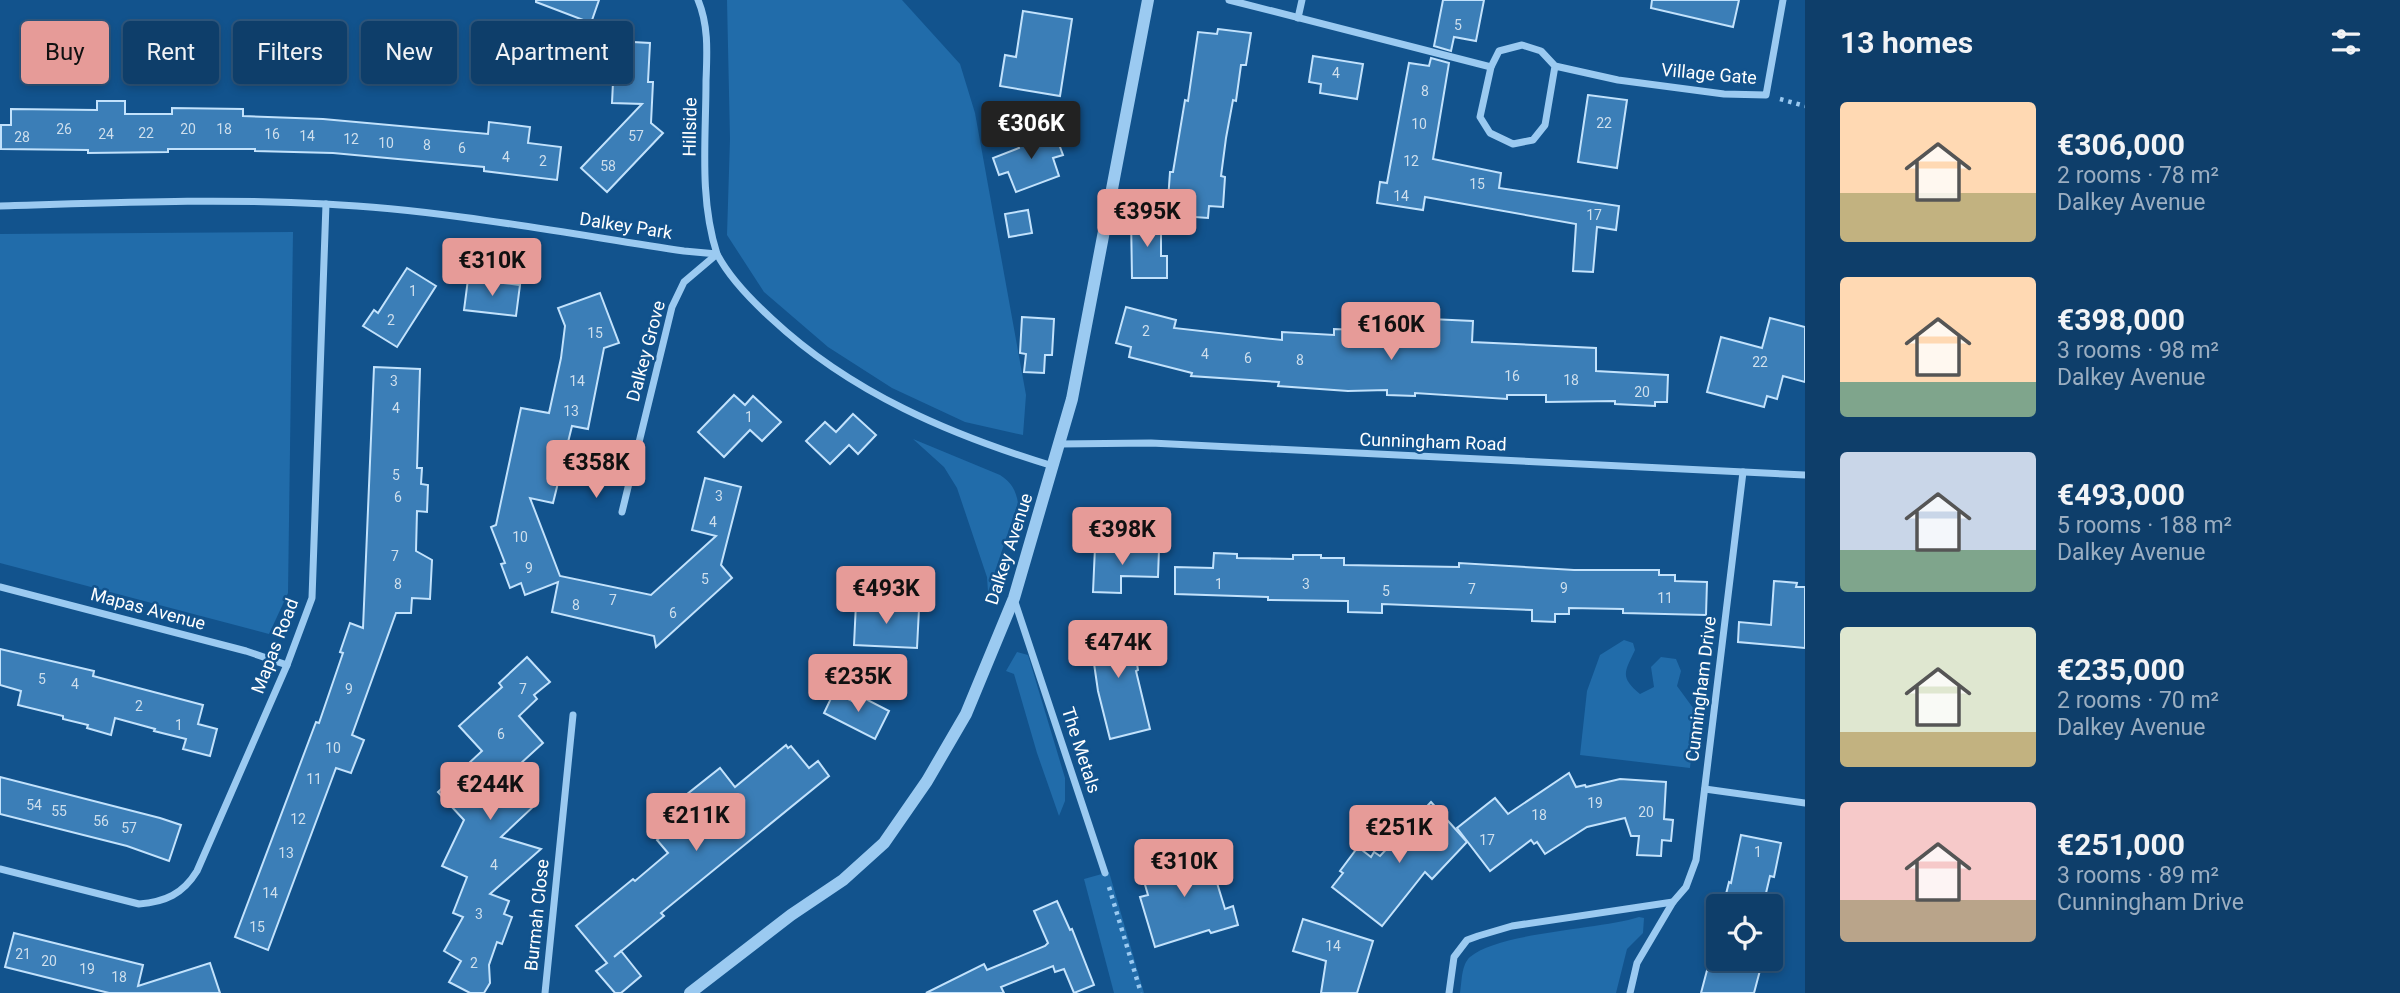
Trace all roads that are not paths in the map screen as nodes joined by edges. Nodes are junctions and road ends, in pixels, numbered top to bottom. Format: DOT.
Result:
graph roads {
  1 [pos="698,0"];
  2 [pos="1148,0"];
  3 [pos="1229,0"];
  4 [pos="1302,0"];
  5 [pos="1783,0"];
  6 [pos="1298,18"];
  7 [pos="1555,66"];
  8 [pos="1491,67"];
  9 [pos="326,204"];
  10 [pos="0,206"];
  11 [pos="717,254"];
  12 [pos="1059,444"];
  13 [pos="1053,466"];
  14 [pos="1743,472"];
  15 [pos="1805,475"];
  16 [pos="622,512"];
  17 [pos="0,587"];
  18 [pos="1014,598"];
  19 [pos="286,665"];
  20 [pos="573,715"];
  21 [pos="1705,789"];
  22 [pos="1805,803"];
  23 [pos="0,869"];
  24 [pos="1105,873"];
  25 [pos="1673,902"];
  26 [pos="545,993"];
  27 [pos="690,993"];
  28 [pos="1449,993"];
  29 [pos="1630,993"];
  1 -- 11 [label="street, Hillside"];
  2 -- 12 [label="street, Dalkey Avenue"];
  3 -- 6 [label="street"];
  4 -- 6 [label="street"];
  5 -- 7 [label="street, Village Gate"];
  6 -- 8 [label="street"];
  7 -- 8 [label="street, Village Gate"];
  7 -- 8 [label="street"];
  9 -- 10 [label="street, Dalkey Park"];
  9 -- 11 [label="street, Dalkey Park"];
  9 -- 19 [label="street, Mapas Road"];
  11 -- 13 [label="street"];
  11 -- 16 [label="street, Dalkey Grove"];
  12 -- 13 [label="street, Dalkey Avenue"];
  12 -- 14 [label="street, Cunningham Road"];
  13 -- 18 [label="street, Dalkey Avenue"];
  14 -- 15 [label="street, Cunningham Road"];
  14 -- 21 [label="street, Cunningham Drive"];
  17 -- 19 [label="street, Mapas Avenue"];
  18 -- 24 [label="street, The Metals"];
  18 -- 27 [label="street, Dalkey Avenue"];
  19 -- 23 [label="street, Mapas Road"];
  20 -- 26 [label="street, Burmah Close"];
  21 -- 22 [label="street"];
  21 -- 25 [label="street, Cunningham Drive"];
  25 -- 28 [label="street"];
  25 -- 29 [label="street, Cunningham Drive"];
}
